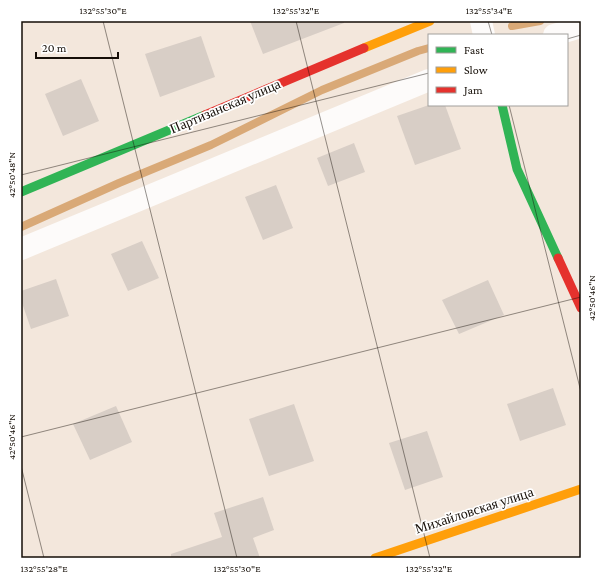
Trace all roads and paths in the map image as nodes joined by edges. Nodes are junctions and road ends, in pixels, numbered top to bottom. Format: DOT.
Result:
graph roads {
  1 [pos="430,21"];
  2 [pos="480,21"];
  3 [pos="581,27"];
  4 [pos="484,34"];
  5 [pos="557,34"];
  6 [pos="428,80"];
  7 [pos="502,106"];
  8 [pos="21,192"];
  9 [pos="21,248"];
  10 [pos="581,308"];
  11 [pos="581,489"];
  12 [pos="375,558"];
  1 -- 8 [label="street, Партизанская улица"];
  2 -- 4 [label="street"];
  3 -- 5 [label="street"];
  6 -- 9 [label="street"];
  7 -- 10 [label="street"];
  11 -- 12 [label="street, Михайловская улица"];
}
